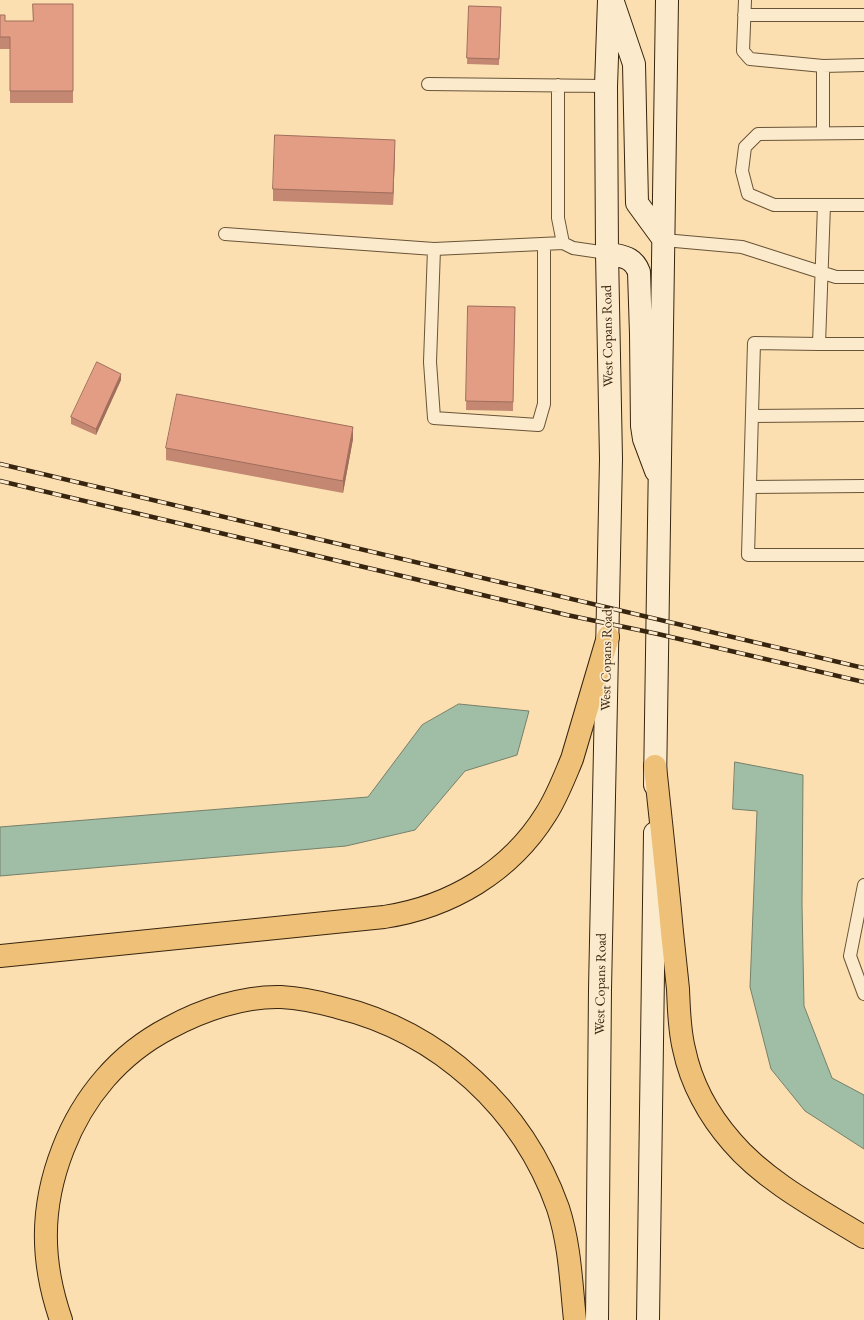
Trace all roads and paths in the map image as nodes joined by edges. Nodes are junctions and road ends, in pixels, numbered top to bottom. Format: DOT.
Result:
graph roads {
  1 [pos="609,0"];
  2 [pos="612,0"];
  3 [pos="667,0"];
  4 [pos="745,0"];
  5 [pos="744,15"];
  6 [pos="864,15"];
  7 [pos="864,65"];
  8 [pos="824,66"];
  9 [pos="428,84"];
  10 [pos="558,85"];
  11 [pos="606,86"];
  12 [pos="822,132"];
  13 [pos="864,133"];
  14 [pos="864,204"];
  15 [pos="824,205"];
  16 [pos="225,234"];
  17 [pos="664,240"];
  18 [pos="563,243"];
  19 [pos="544,244"];
  20 [pos="434,249"];
  21 [pos="607,253"];
  22 [pos="822,272"];
  23 [pos="864,277"];
  24 [pos="819,344"];
  25 [pos="864,344"];
  26 [pos="864,415"];
  27 [pos="752,416"];
  28 [pos="661,483"];
  29 [pos="864,486"];
  30 [pos="750,487"];
  31 [pos="864,555"];
  32 [pos="608,637"];
  33 [pos="656,766"];
  34 [pos="864,885"];
  35 [pos="0,956"];
  36 [pos="864,994"];
  37 [pos="864,1237"];
  38 [pos="61,1320"];
  39 [pos="575,1320"];
  40 [pos="597,1320"];
  41 [pos="648,1320"];
  1 -- 11 [label="main road, West Copans Road"];
  2 -- 17 [label="main road"];
  3 -- 17 [label="main road"];
  4 -- 5 [label="lane"];
  5 -- 6 [label="lane"];
  5 -- 8 [label="lane"];
  7 -- 8 [label="lane"];
  8 -- 12 [label="lane"];
  9 -- 10 [label="lane"];
  10 -- 11 [label="lane"];
  10 -- 18 [label="lane"];
  11 -- 21 [label="main road, West Copans Road"];
  12 -- 13 [label="lane"];
  12 -- 15 [label="lane"];
  14 -- 15 [label="lane"];
  15 -- 22 [label="lane"];
  16 -- 20 [label="lane"];
  17 -- 22 [label="lane"];
  17 -- 28 [label="main road"];
  18 -- 19 [label="lane"];
  18 -- 21 [label="lane"];
  19 -- 20 [label="lane"];
  19 -- 20 [label="lane"];
  21 -- 28 [label="main road"];
  21 -- 32 [label="main road, West Copans Road"];
  22 -- 23 [label="lane"];
  22 -- 24 [label="lane"];
  24 -- 25 [label="lane"];
  24 -- 27 [label="lane"];
  26 -- 27 [label="lane"];
  27 -- 30 [label="lane"];
  28 -- 33 [label="main road"];
  29 -- 30 [label="lane"];
  30 -- 31 [label="lane"];
  32 -- 35 [label="highway"];
  32 -- 40 [label="main road, West Copans Road"];
  33 -- 37 [label="highway"];
  33 -- 41 [label="main road"];
  34 -- 36 [label="lane"];
  38 -- 39 [label="highway"];
}
